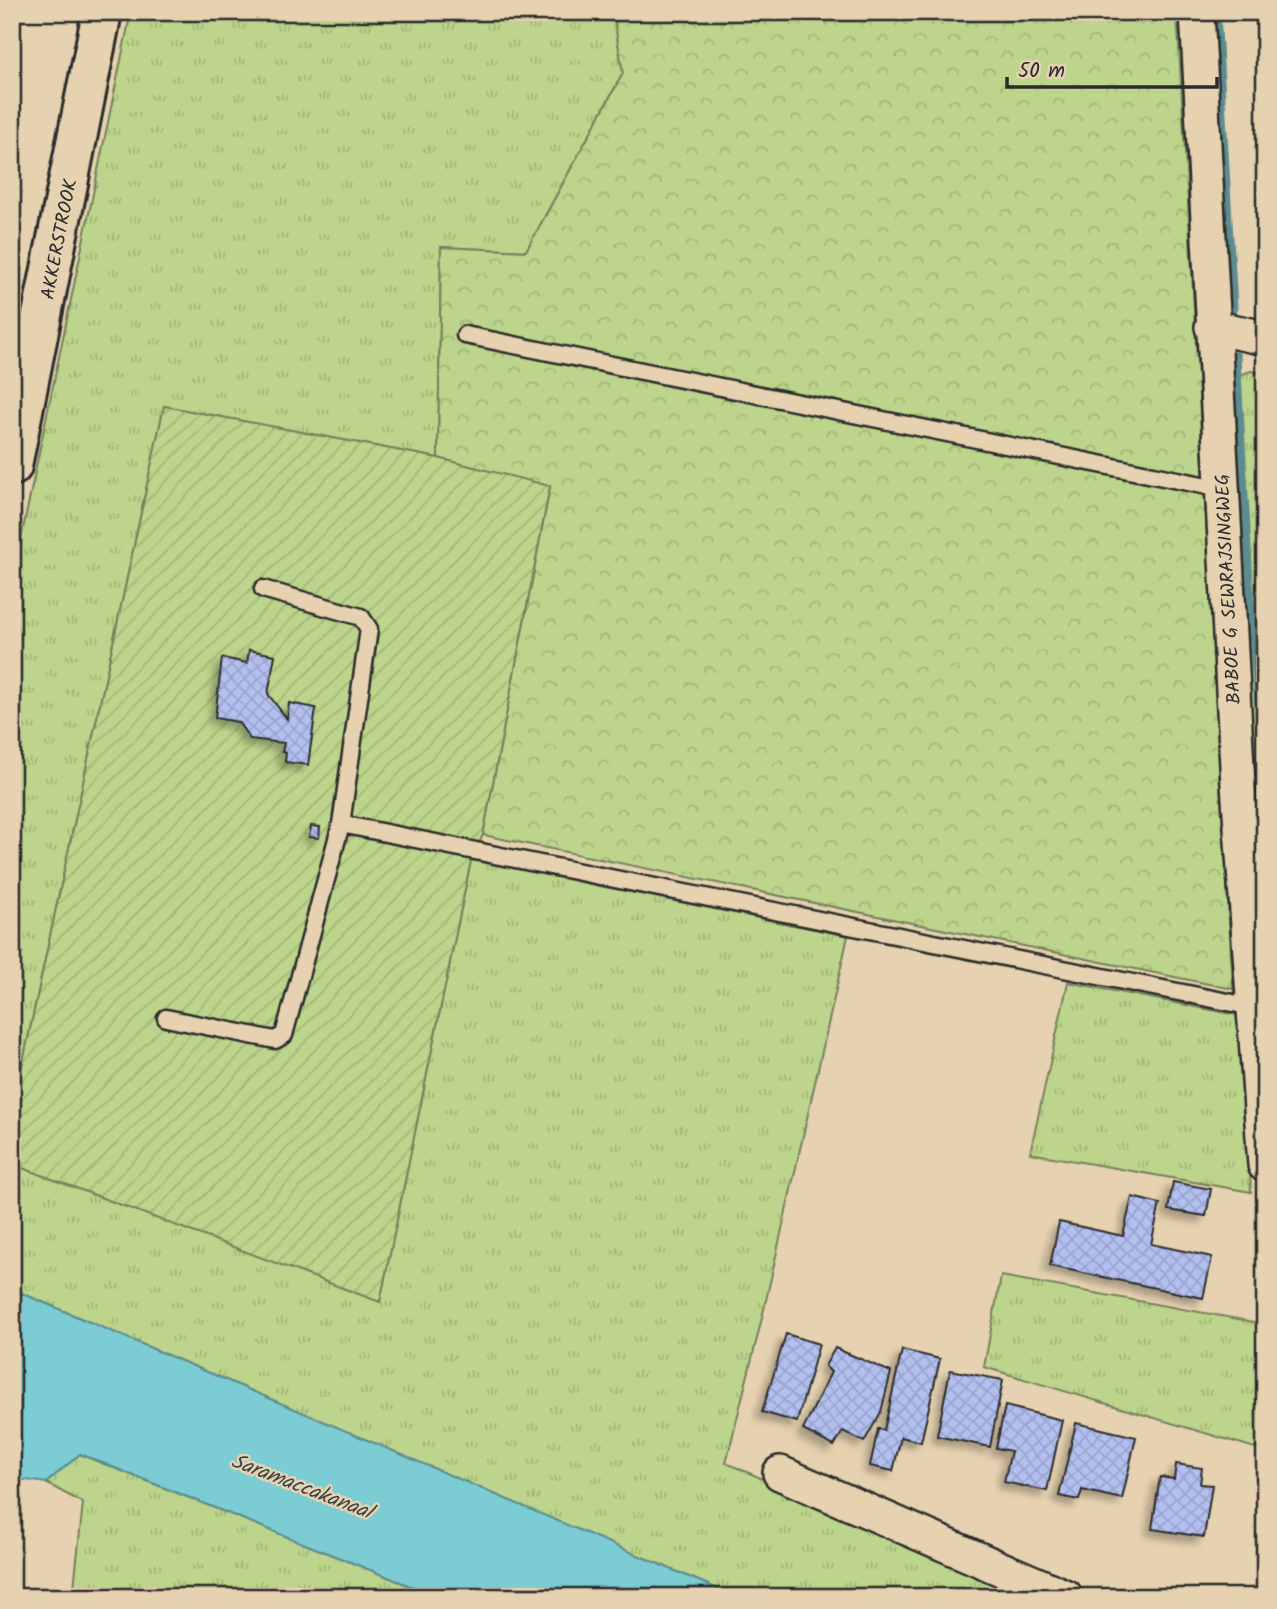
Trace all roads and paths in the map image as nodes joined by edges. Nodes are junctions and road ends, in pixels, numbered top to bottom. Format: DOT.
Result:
graph roads {
  1 [pos="102,12"];
  2 [pos="1197,12"];
  3 [pos="1212,327"];
  4 [pos="465,335"];
  5 [pos="1265,338"];
  6 [pos="12,466"];
  7 [pos="1222,489"];
  8 [pos="263,589"];
  9 [pos="1251,788"];
  10 [pos="341,824"];
  11 [pos="1257,1014"];
  12 [pos="166,1018"];
  13 [pos="1265,1165"];
  14 [pos="780,1473"];
  15 [pos="1066,1597"];
  1 -- 6 [label="street, AKKERSTROOK"];
  2 -- 3 [label="street, BABOE G SEWRAJSINGWEG"];
  3 -- 5 [label="street"];
  3 -- 7 [label="street, BABOE G SEWRAJSINGWEG"];
  4 -- 7 [label="lane"];
  7 -- 9 [label="street, BABOE G SEWRAJSINGWEG"];
  8 -- 10 [label="lane"];
  9 -- 11 [label="street, BABOE G SEWRAJSINGWEG"];
  10 -- 11 [label="lane"];
  10 -- 12 [label="lane"];
  11 -- 13 [label="street, BABOE G SEWRAJSINGWEG"];
  14 -- 15 [label="street"];
}
